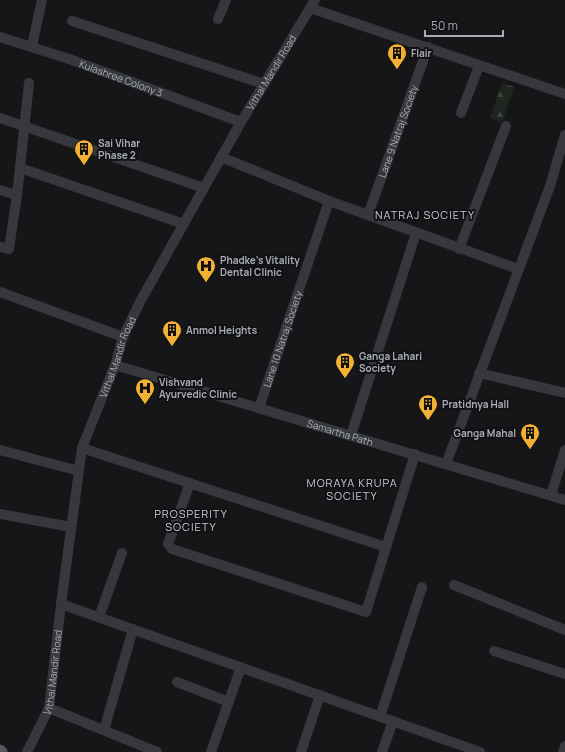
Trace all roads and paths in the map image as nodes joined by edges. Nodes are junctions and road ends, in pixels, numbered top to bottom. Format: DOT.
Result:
graph roads {
  1 [pos="42,0"];
  2 [pos="226,0"];
  3 [pos="313,4"];
  4 [pos="218,19"];
  5 [pos="72,21"];
  6 [pos="0,37"];
  7 [pos="32,46"];
  8 [pos="428,47"];
  9 [pos="479,66"];
  10 [pos="29,83"];
  11 [pos="264,84"];
  12 [pos="565,94"];
  13 [pos="461,113"];
  14 [pos="0,118"];
  15 [pos="241,122"];
  16 [pos="25,125"];
  17 [pos="506,126"];
  18 [pos="565,135"];
  19 [pos="221,157"];
  20 [pos="20,168"];
  21 [pos="204,188"];
  22 [pos="0,190"];
  23 [pos="17,195"];
  24 [pos="329,201"];
  25 [pos="368,215"];
  26 [pos="184,224"];
  27 [pos="416,233"];
  28 [pos="0,247"];
  29 [pos="459,248"];
  30 [pos="518,269"];
  31 [pos="0,292"];
  32 [pos="123,337"];
  33 [pos="116,365"];
  34 [pos="479,374"];
  35 [pos="565,393"];
  36 [pos="259,408"];
  37 [pos="351,435"];
  38 [pos="82,448"];
  39 [pos="0,450"];
  40 [pos="565,450"];
  41 [pos="415,454"];
  42 [pos="446,464"];
  43 [pos="79,471"];
  44 [pos="190,483"];
  45 [pos="551,495"];
  46 [pos="565,500"];
  47 [pos="0,514"];
  48 [pos="71,527"];
  49 [pos="386,547"];
  50 [pos="122,553"];
  51 [pos="454,585"];
  52 [pos="422,587"];
  53 [pos="61,604"];
  54 [pos="99,617"];
  55 [pos="133,629"];
  56 [pos="565,630"];
  57 [pos="494,651"];
  58 [pos="241,667"];
  59 [pos="565,674"];
  60 [pos="177,682"];
  61 [pos="320,696"];
  62 [pos="229,702"];
  63 [pos="49,708"];
  64 [pos="380,717"];
  65 [pos="392,721"];
  66 [pos="104,730"];
  67 [pos="565,746"];
  68 [pos="461,749"];
  69 [pos="28,752"];
  70 [pos="156,752"];
  71 [pos="211,752"];
  72 [pos="301,752"];
  73 [pos="382,752"];
  74 [pos="480,752"];
  75 [pos="563,752"];
  1 -- 7 [label="street"];
  2 -- 4 [label="street"];
  3 -- 8 [label="street"];
  3 -- 11 [label="street, Vithal Mandir Road"];
  5 -- 11 [label="street"];
  6 -- 7 [label="street, Kulashree Colony 3"];
  7 -- 15 [label="street, Kulashree Colony 3"];
  8 -- 9 [label="street"];
  8 -- 25 [label="street, Lane 9 Natraj Society"];
  9 -- 12 [label="street"];
  9 -- 13 [label="street"];
  10 -- 16 [label="street"];
  11 -- 15 [label="street, Vithal Mandir Road"];
  14 -- 16 [label="street"];
  15 -- 19 [label="street, Vithal Mandir Road"];
  16 -- 20 [label="street"];
  16 -- 21 [label="street"];
  17 -- 29 [label="street"];
  18 -- 30 [label="street"];
  19 -- 21 [label="street, Vithal Mandir Road"];
  19 -- 24 [label="street"];
  20 -- 23 [label="street"];
  20 -- 26 [label="street"];
  21 -- 26 [label="street, Vithal Mandir Road"];
  22 -- 23 [label="street"];
  23 -- 28 [label="street"];
  24 -- 25 [label="street"];
  24 -- 36 [label="street, Lane 10 Natraj Society"];
  25 -- 27 [label="street"];
  26 -- 32 [label="street, Vithal Mandir Road"];
  27 -- 29 [label="street"];
  27 -- 37 [label="street"];
  29 -- 30 [label="street"];
  30 -- 34 [label="street"];
  31 -- 32 [label="street"];
  32 -- 33 [label="street, Vithal Mandir Road"];
  33 -- 36 [label="street, Samartha Path"];
  33 -- 38 [label="street, Vithal Mandir Road"];
  34 -- 35 [label="street"];
  34 -- 42 [label="street"];
  36 -- 37 [label="street, Samartha Path"];
  37 -- 41 [label="street, Samartha Path"];
  38 -- 43 [label="street, Vithal Mandir Road"];
  38 -- 44 [label="street"];
  39 -- 43 [label="street"];
  40 -- 45 [label="street"];
  41 -- 42 [label="street, Samartha Path"];
  41 -- 49 [label="street"];
  42 -- 45 [label="street, Samartha Path"];
  43 -- 48 [label="street, Vithal Mandir Road"];
  44 -- 49 [label="street"];
  44 -- 49 [label="street"];
  45 -- 46 [label="street, Samartha Path"];
  47 -- 48 [label="street"];
  48 -- 53 [label="street, Vithal Mandir Road"];
  50 -- 54 [label="street"];
  51 -- 56 [label="street"];
  52 -- 64 [label="street"];
  53 -- 54 [label="street"];
  53 -- 63 [label="street, Vithal Mandir Road"];
  54 -- 55 [label="street"];
  55 -- 58 [label="street"];
  55 -- 66 [label="street"];
  57 -- 59 [label="street"];
  58 -- 61 [label="street"];
  58 -- 62 [label="street"];
  60 -- 62 [label="street"];
  61 -- 64 [label="street"];
  61 -- 72 [label="street"];
  62 -- 71 [label="street"];
  63 -- 66 [label="street"];
  63 -- 69 [label="street, Vithal Mandir Road"];
  64 -- 65 [label="street"];
  65 -- 68 [label="street"];
  65 -- 73 [label="street"];
  66 -- 70 [label="street"];
  67 -- 75 [label="street"];
  68 -- 74 [label="street"];
}
